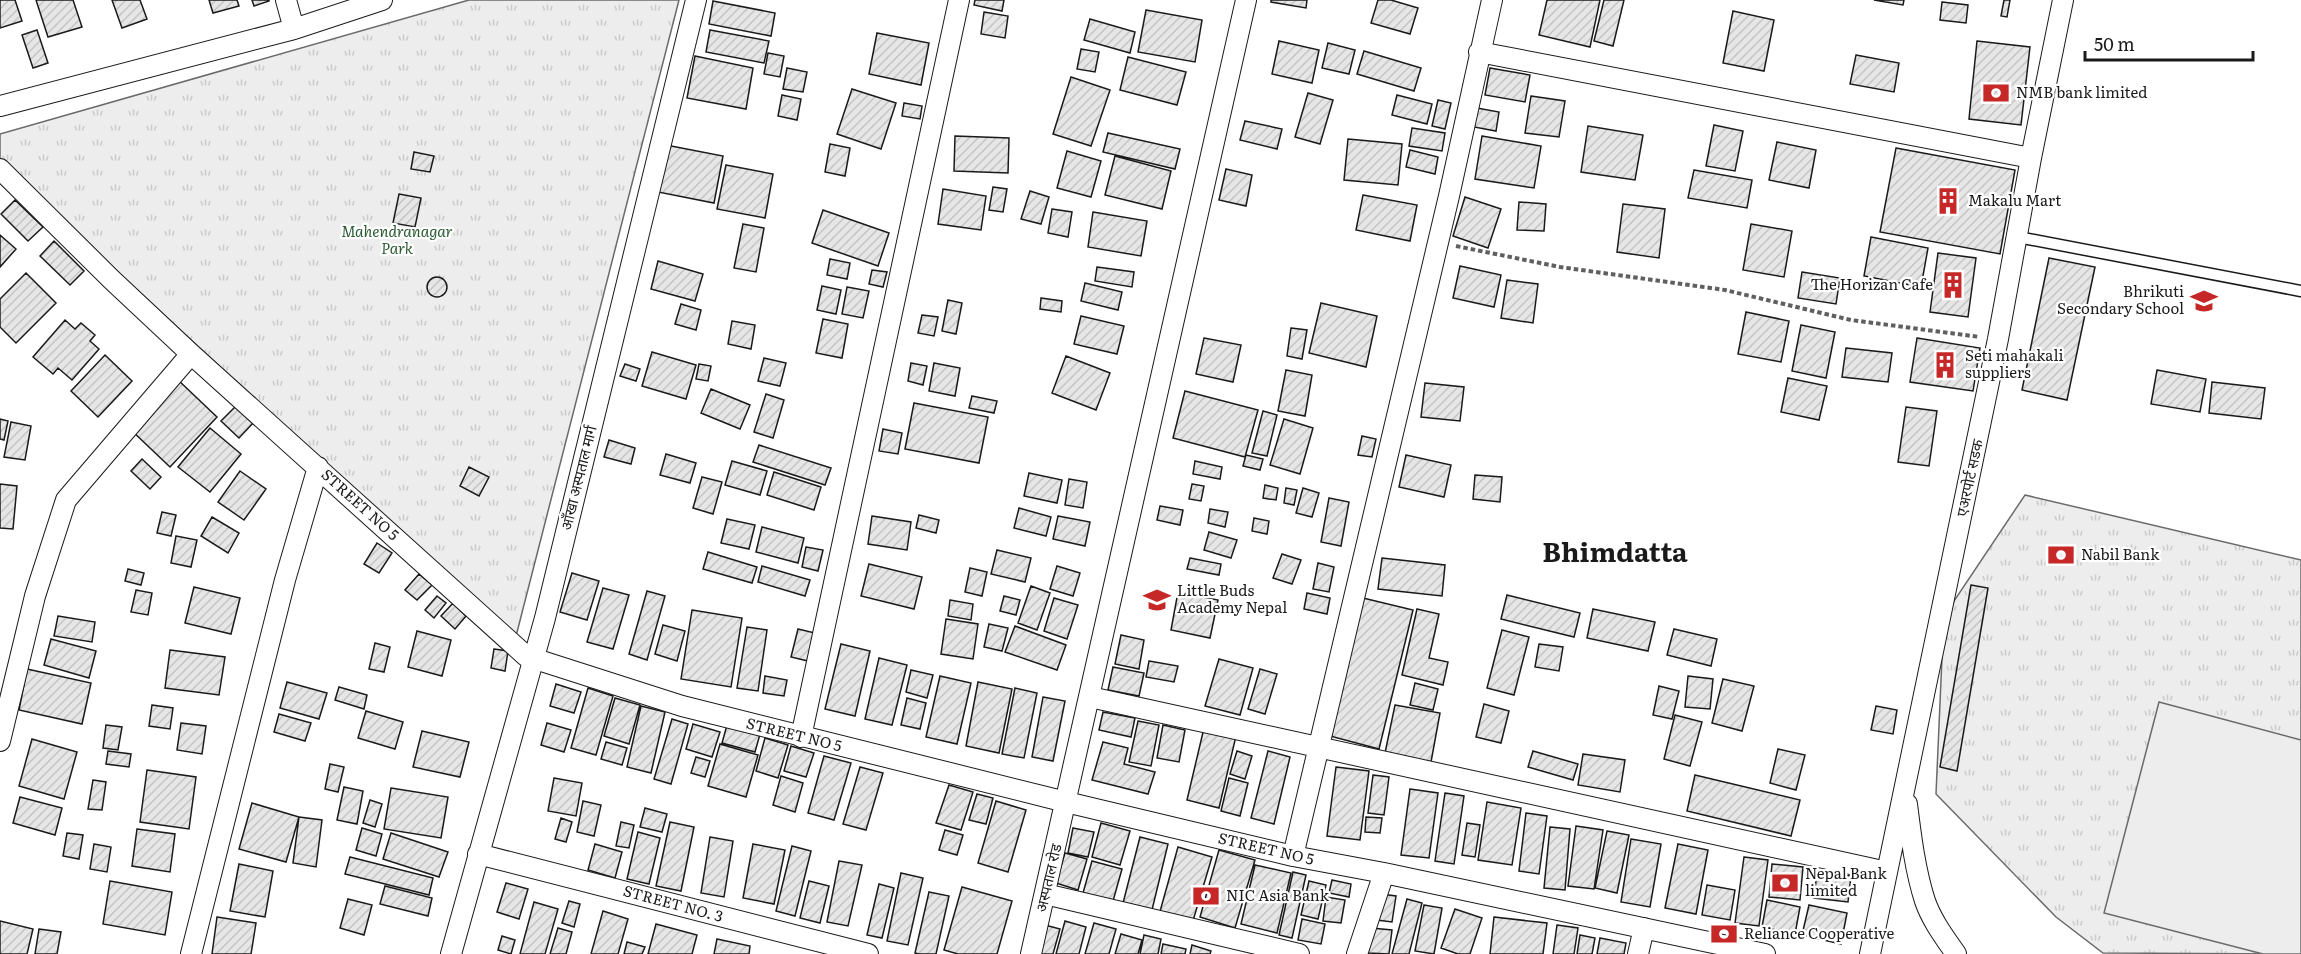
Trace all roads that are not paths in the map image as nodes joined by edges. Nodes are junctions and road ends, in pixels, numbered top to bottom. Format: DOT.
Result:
graph roads {
  1 [pos="286,0"];
  2 [pos="382,0"];
  3 [pos="696,0"];
  4 [pos="959,0"];
  5 [pos="1246,0"];
  6 [pos="1492,0"];
  7 [pos="2063,0"];
  8 [pos="294,29"];
  9 [pos="1479,52"];
  10 [pos="0,106"];
  11 [pos="2031,158"];
  12 [pos="0,169"];
  13 [pos="2018,237"];
  14 [pos="2301,291"];
  15 [pos="191,354"];
  16 [pos="318,467"];
  17 [pos="534,659"];
  18 [pos="1090,697"];
  19 [pos="801,737"];
  20 [pos="0,741"];
  21 [pos="1319,747"];
  22 [pos="1905,789"];
  23 [pos="1066,802"];
  24 [pos="478,854"];
  25 [pos="1293,856"];
  26 [pos="1887,872"];
  27 [pos="1384,873"];
  28 [pos="1045,894"];
  29 [pos="1644,928"];
  30 [pos="191,954"];
  31 [pos="452,954"];
  32 [pos="868,954"];
  33 [pos="1031,954"];
  34 [pos="1299,954"];
  35 [pos="1357,954"];
  36 [pos="1638,954"];
  37 [pos="1765,954"];
  38 [pos="1870,954"];
  39 [pos="1956,954"];
  1 -- 8 [label="street"];
  2 -- 8 [label="street"];
  3 -- 17 [label="street, आँखा अस्पताल मार्ग"];
  4 -- 19 [label="street"];
  5 -- 18 [label="street, अस्पताल रोड"];
  6 -- 9 [label="street"];
  7 -- 11 [label="street, एअरपोर्ट सडक"];
  8 -- 10 [label="street"];
  9 -- 11 [label="street"];
  9 -- 21 [label="street"];
  11 -- 13 [label="street, एअरपोर्ट सडक"];
  12 -- 15 [label="street, STREET NO 5"];
  13 -- 14 [label="lane"];
  13 -- 22 [label="street, एअरपोर्ट सडक"];
  15 -- 16 [label="street, STREET NO 5"];
  15 -- 20 [label="street"];
  16 -- 17 [label="street, STREET NO 5"];
  16 -- 30 [label="street"];
  17 -- 19 [label="street, STREET NO 5"];
  17 -- 24 [label="street, आँखा अस्पताल मार्ग"];
  18 -- 21 [label="street"];
  18 -- 23 [label="street, अस्पताल रोड"];
  19 -- 23 [label="street, STREET NO 5"];
  21 -- 25 [label="street"];
  21 -- 26 [label="street"];
  22 -- 26 [label="street, एअरपोर्ट सडक"];
  22 -- 39 [label="street"];
  23 -- 25 [label="street, STREET NO 5"];
  23 -- 28 [label="street, अस्पताल रोड"];
  24 -- 31 [label="street, आँखा अस्पताल मार्ग"];
  24 -- 32 [label="street, STREET NO. 3"];
  25 -- 27 [label="street, STREET NO 5"];
  26 -- 38 [label="street, एअरपोर्ट सडक"];
  27 -- 29 [label="street, STREET NO 5"];
  27 -- 35 [label="street"];
  28 -- 33 [label="street, अस्पताल रोड"];
  28 -- 34 [label="street"];
  29 -- 36 [label="street"];
  29 -- 37 [label="street, STREET NO 5"];
}
